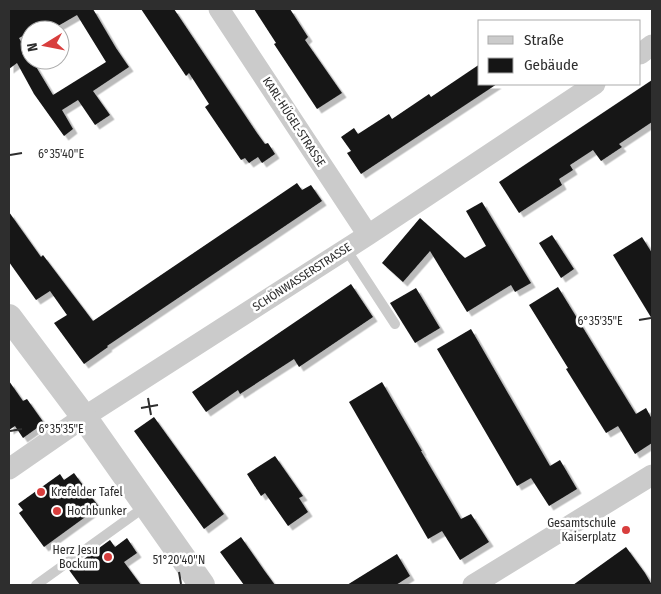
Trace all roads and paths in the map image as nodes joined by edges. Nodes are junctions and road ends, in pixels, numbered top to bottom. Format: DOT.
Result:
graph roads {
  1 [pos="219,9"];
  2 [pos="652,45"];
  3 [pos="641,53"];
  4 [pos="593,85"];
  5 [pos="368,235"];
  6 [pos="346,249"];
  7 [pos="9,317"];
  8 [pos="395,324"];
  9 [pos="84,417"];
  10 [pos="9,469"];
  11 [pos="652,476"];
  12 [pos="146,506"];
  13 [pos="36,585"];
  14 [pos="202,585"];
  15 [pos="473,585"];
  1 -- 5 [label="street, KARL-HÜGEL-STRASSE"];
  2 -- 3 [label="street"];
  4 -- 5 [label="street, SCHÖNWASSERSTRASSE"];
  5 -- 6 [label="street, SCHÖNWASSERSTRASSE"];
  6 -- 8 [label="lane"];
  6 -- 9 [label="street, SCHÖNWASSERSTRASSE"];
  7 -- 9 [label="street"];
  9 -- 10 [label="street, SCHÖNWASSERSTRASSE"];
  9 -- 12 [label="street"];
  11 -- 15 [label="street"];
  12 -- 13 [label="lane"];
  12 -- 14 [label="street"];
}
